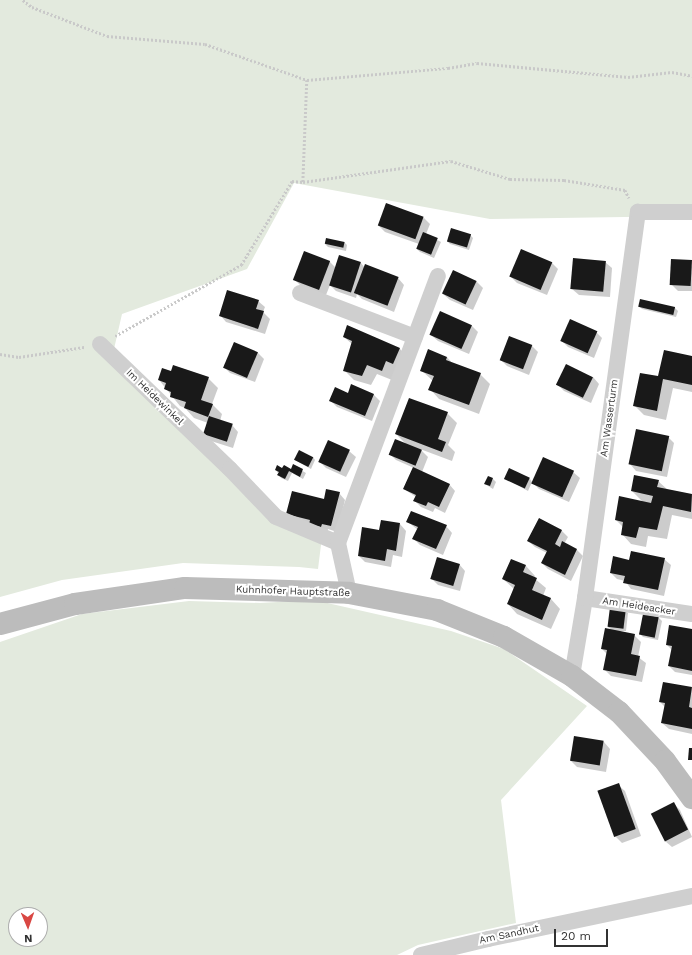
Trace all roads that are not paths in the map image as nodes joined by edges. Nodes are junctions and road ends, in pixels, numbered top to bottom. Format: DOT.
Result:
graph roads {
  1 [pos="692,212"];
  2 [pos="438,276"];
  3 [pos="300,293"];
  4 [pos="415,337"];
  5 [pos="100,344"];
  6 [pos="338,543"];
  7 [pos="349,593"];
  8 [pos="585,598"];
  9 [pos="692,614"];
  10 [pos="0,624"];
  11 [pos="572,676"];
  12 [pos="692,798"];
  13 [pos="692,896"];
  14 [pos="421,955"];
  1 -- 8 [label="street, Am Wasserturm"];
  2 -- 4 [label="street"];
  3 -- 4 [label="street"];
  4 -- 6 [label="street"];
  5 -- 6 [label="street, Im Heidewinkel"];
  6 -- 7 [label="street"];
  7 -- 10 [label="street, Kuhnhofer Hauptstraße"];
  7 -- 11 [label="street, Kuhnhofer Hauptstraße"];
  8 -- 9 [label="street, Am Heideacker"];
  8 -- 11 [label="street, Am Wasserturm"];
  11 -- 12 [label="street, Kuhnhofer Hauptstraße"];
  13 -- 14 [label="street, Am Sandhut"];
}
